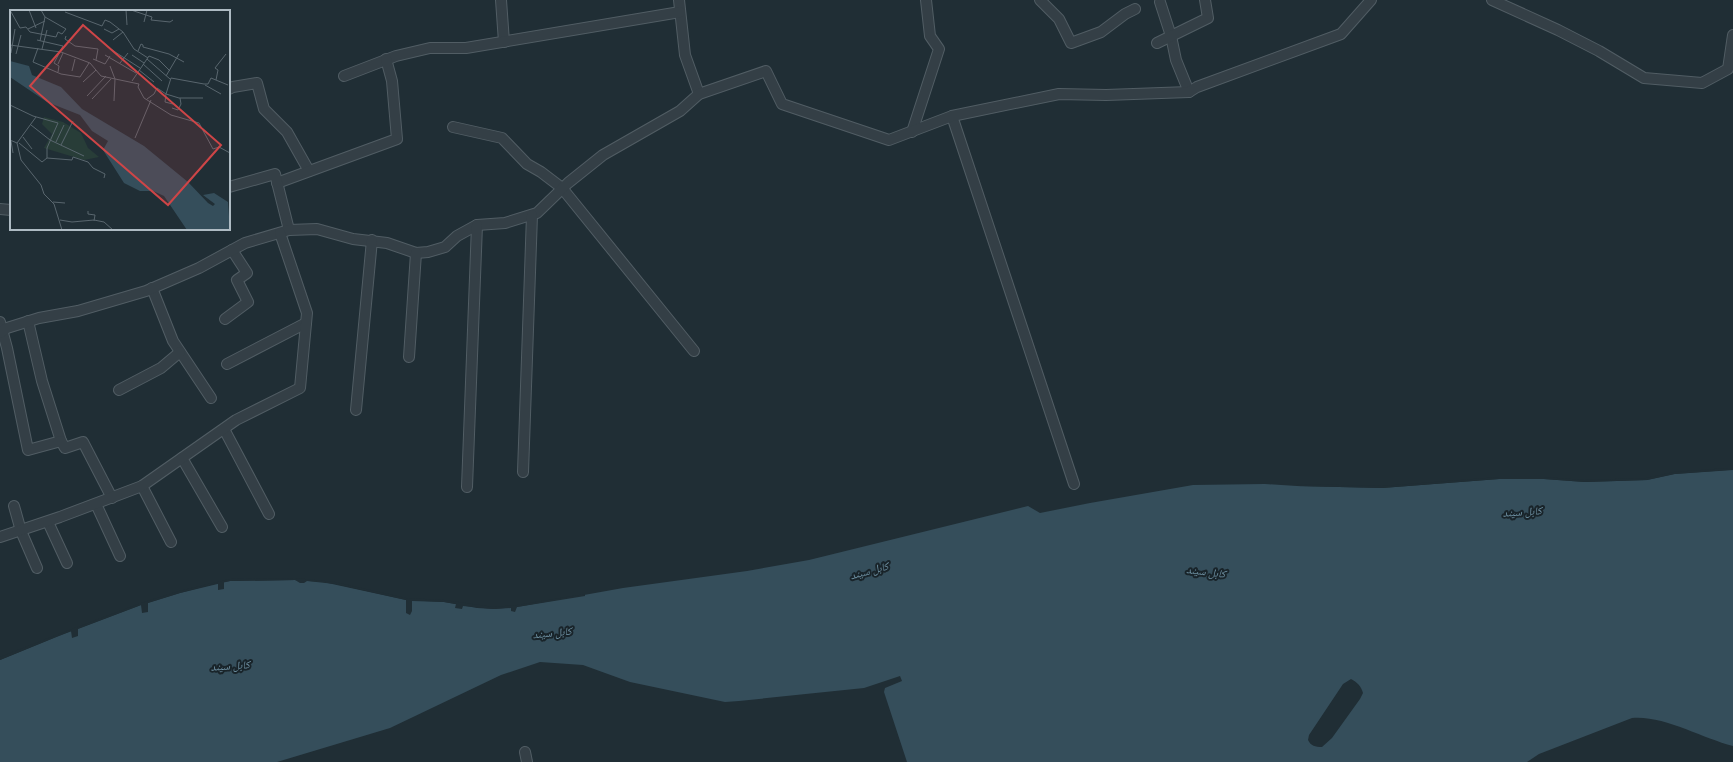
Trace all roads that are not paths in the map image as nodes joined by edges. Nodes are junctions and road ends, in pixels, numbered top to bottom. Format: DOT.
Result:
graph roads {
  1 [pos="502,0"];
  2 [pos="679,0"];
  3 [pos="926,0"];
  4 [pos="1040,0"];
  5 [pos="1205,0"];
  6 [pos="1372,0"];
  7 [pos="1492,0"];
  8 [pos="1160,2"];
  9 [pos="1135,9"];
  10 [pos="680,12"];
  11 [pos="1733,35"];
  12 [pos="1171,36"];
  13 [pos="504,42"];
  14 [pos="1157,43"];
  15 [pos="386,59"];
  16 [pos="344,76"];
  17 [pos="230,88"];
  18 [pos="1189,92"];
  19 [pos="699,94"];
  20 [pos="952,116"];
  21 [pos="453,127"];
  22 [pos="912,132"];
  23 [pos="309,171"];
  24 [pos="277,183"];
  25 [pos="230,187"];
  26 [pos="562,188"];
  27 [pos="0,209"];
  28 [pos="10,210"];
  29 [pos="532,215"];
  30 [pos="477,225"];
  31 [pos="284,232"];
  32 [pos="372,240"];
  33 [pos="232,250"];
  34 [pos="416,253"];
  35 [pos="152,288"];
  36 [pos="226,319"];
  37 [pos="28,321"];
  38 [pos="306,323"];
  39 [pos="1,329"];
  40 [pos="694,351"];
  41 [pos="180,352"];
  42 [pos="409,357"];
  43 [pos="227,364"];
  44 [pos="119,390"];
  45 [pos="211,398"];
  46 [pos="356,410"];
  47 [pos="224,429"];
  48 [pos="61,441"];
  49 [pos="182,458"];
  50 [pos="523,472"];
  51 [pos="1074,484"];
  52 [pos="142,486"];
  53 [pos="467,487"];
  54 [pos="112,498"];
  55 [pos="96,504"];
  56 [pos="14,506"];
  57 [pos="268,514"];
  58 [pos="48,522"];
  59 [pos="222,527"];
  60 [pos="21,530"];
  61 [pos="0,537"];
  62 [pos="171,542"];
  63 [pos="120,556"];
  64 [pos="67,563"];
  65 [pos="37,568"];
  1 -- 13 [label="street"];
  2 -- 10 [label="street"];
  3 -- 22 [label="street"];
  4 -- 9 [label="street"];
  5 -- 12 [label="street"];
  6 -- 18 [label="street"];
  7 -- 11 [label="street"];
  8 -- 12 [label="street"];
  10 -- 13 [label="street"];
  10 -- 19 [label="street"];
  12 -- 14 [label="street"];
  12 -- 18 [label="street"];
  13 -- 15 [label="street"];
  15 -- 16 [label="street"];
  15 -- 23 [label="street"];
  17 -- 23 [label="street"];
  18 -- 20 [label="street"];
  19 -- 22 [label="street"];
  19 -- 26 [label="street"];
  20 -- 22 [label="street"];
  20 -- 51 [label="street"];
  21 -- 26 [label="street"];
  23 -- 24 [label="street"];
  24 -- 25 [label="street"];
  24 -- 31 [label="street"];
  26 -- 29 [label="street"];
  26 -- 40 [label="street"];
  27 -- 28 [label="street"];
  29 -- 30 [label="street"];
  29 -- 50 [label="street"];
  30 -- 34 [label="street"];
  30 -- 53 [label="street"];
  31 -- 32 [label="street"];
  31 -- 33 [label="street"];
  31 -- 38 [label="street"];
  32 -- 34 [label="street"];
  32 -- 46 [label="street"];
  33 -- 35 [label="street"];
  33 -- 36 [label="street"];
  34 -- 42 [label="street"];
  35 -- 37 [label="street"];
  35 -- 41 [label="street"];
  37 -- 39 [label="street"];
  37 -- 48 [label="street"];
  38 -- 43 [label="street"];
  38 -- 47 [label="street"];
  39 -- 48 [label="street"];
  41 -- 44 [label="street"];
  41 -- 45 [label="street"];
  47 -- 49 [label="street"];
  47 -- 57 [label="street"];
  48 -- 54 [label="street"];
  49 -- 52 [label="street"];
  49 -- 59 [label="street"];
  52 -- 54 [label="street"];
  52 -- 62 [label="street"];
  54 -- 55 [label="street"];
  55 -- 58 [label="street"];
  55 -- 63 [label="street"];
  56 -- 60 [label="street"];
  58 -- 60 [label="street"];
  58 -- 64 [label="street"];
  60 -- 61 [label="street"];
  60 -- 65 [label="street"];
}
